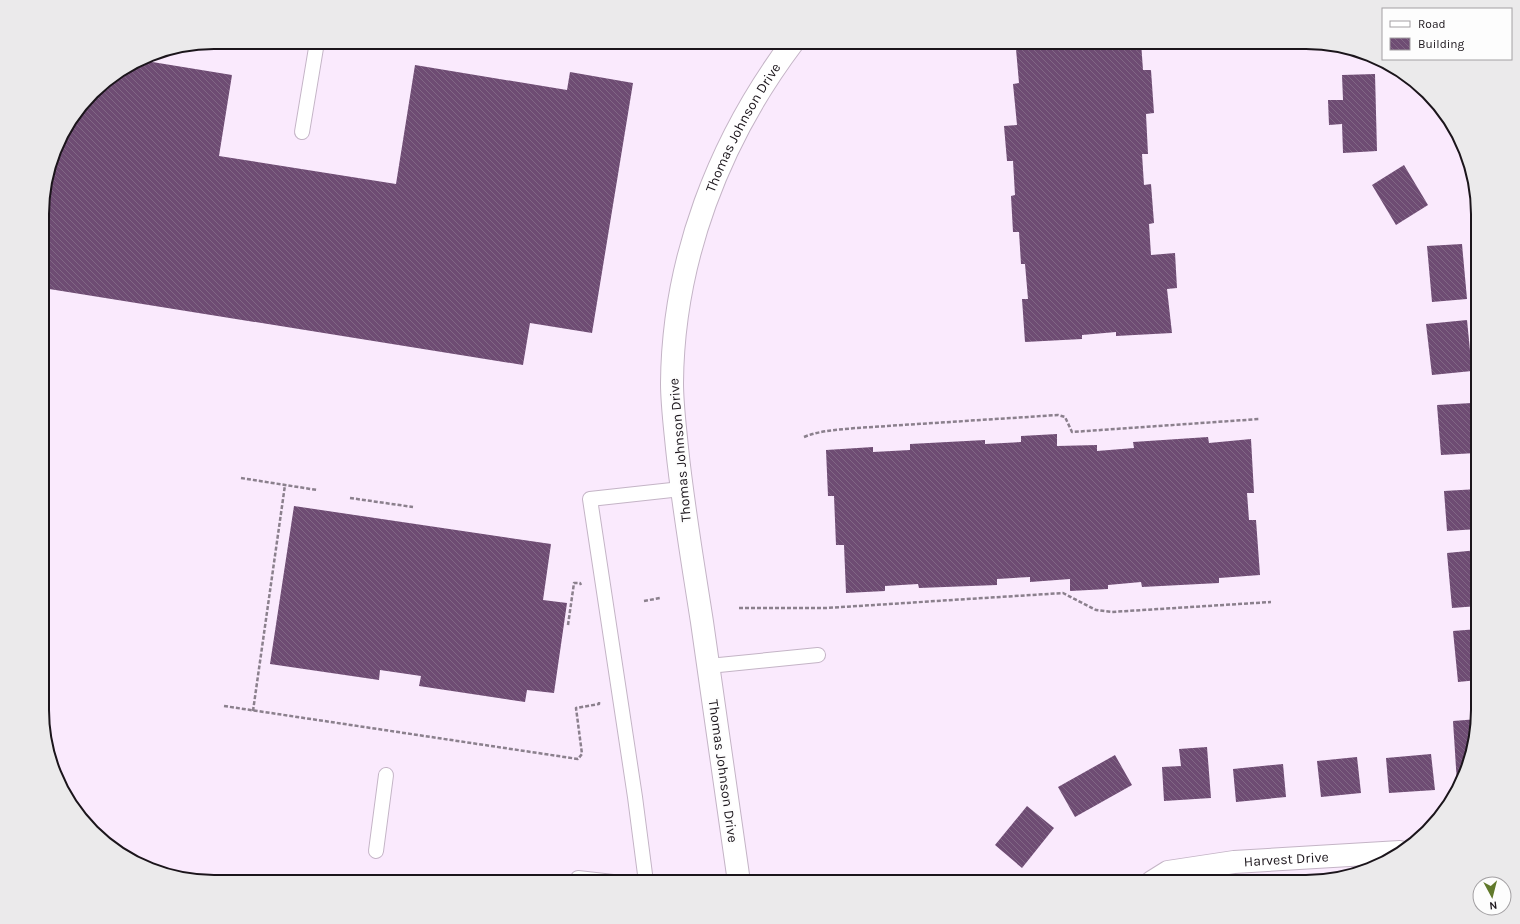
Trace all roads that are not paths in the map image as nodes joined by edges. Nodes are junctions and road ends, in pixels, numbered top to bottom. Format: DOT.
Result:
graph roads {
  1 [pos="316,49"];
  2 [pos="788,49"];
  3 [pos="302,132"];
  4 [pos="681,489"];
  5 [pos="818,655"];
  6 [pos="709,666"];
  7 [pos="386,775"];
  8 [pos="376,851"];
  9 [pos="1389,853"];
  10 [pos="645,875"];
  11 [pos="738,875"];
  12 [pos="1163,875"];
  1 -- 3 [label="lane"];
  2 -- 4 [label="street, Thomas Johnson Drive"];
  4 -- 6 [label="street, Thomas Johnson Drive"];
  4 -- 10 [label="lane"];
  5 -- 6 [label="lane"];
  6 -- 11 [label="street, Thomas Johnson Drive"];
  7 -- 8 [label="lane"];
  9 -- 12 [label="street, Harvest Drive"];
}
